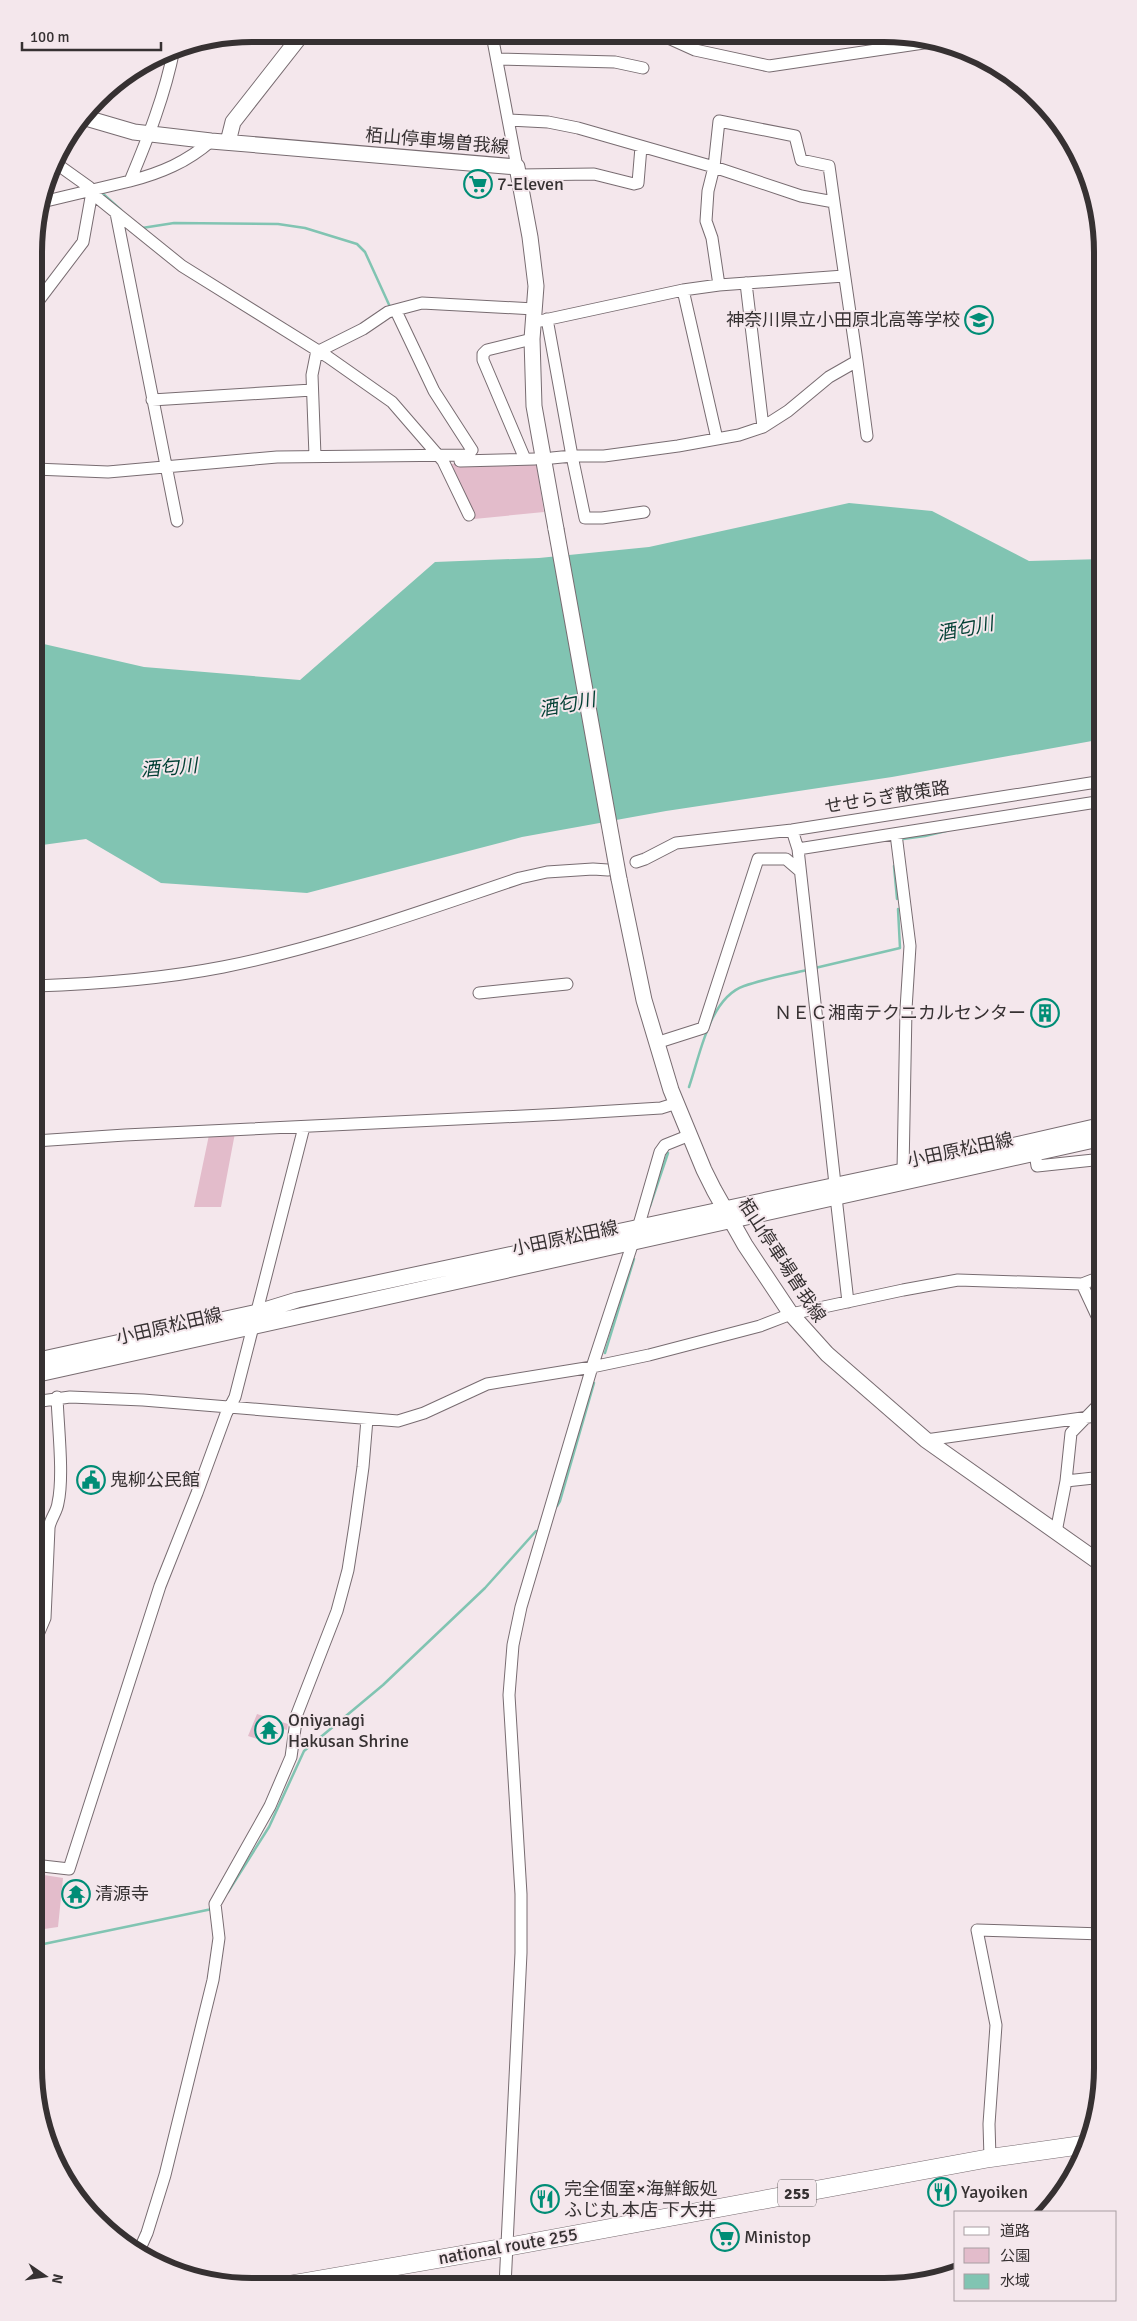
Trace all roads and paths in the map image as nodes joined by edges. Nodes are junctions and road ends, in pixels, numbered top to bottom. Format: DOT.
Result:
graph roads {
  1 [pos="296,42"];
  2 [pos="493,42"];
  3 [pos="677,42"];
  4 [pos="888,43"];
  5 [pos="497,59"];
  6 [pos="169,60"];
  7 [pos="643,68"];
  8 [pos="91,119"];
  9 [pos="509,120"];
  10 [pos="150,134"];
  11 [pos="211,141"];
  12 [pos="228,142"];
  13 [pos="641,147"];
  14 [pos="61,167"];
  15 [pos="714,167"];
  16 [pos="518,171"];
  17 [pos="130,181"];
  18 [pos="95,191"];
  19 [pos="49,200"];
  20 [pos="834,202"];
  21 [pos="116,214"];
  22 [pos="844,276"];
  23 [pos="746,283"];
  24 [pos="719,285"];
  25 [pos="683,290"];
  26 [pos="42,296"];
  27 [pos="396,311"];
  28 [pos="538,317"];
  29 [pos="532,339"];
  30 [pos="318,350"];
  31 [pos="857,361"];
  32 [pos="312,390"];
  33 [pos="152,400"];
  34 [pos="763,427"];
  35 [pos="868,436"];
  36 [pos="718,439"];
  37 [pos="315,456"];
  38 [pos="572,456"];
  39 [pos="440,458"];
  40 [pos="468,458"];
  41 [pos="552,458"];
  42 [pos="167,466"];
  43 [pos="42,469"];
  44 [pos="644,512"];
  45 [pos="469,515"];
  46 [pos="177,521"];
  47 [pos="1094,781"];
  48 [pos="1094,802"];
  49 [pos="792,830"];
  50 [pos="896,834"];
  51 [pos="798,849"];
  52 [pos="636,862"];
  53 [pos="800,871"];
  54 [pos="614,874"];
  55 [pos="567,984"];
  56 [pos="42,986"];
  57 [pos="479,993"];
  58 [pos="656,1043"];
  59 [pos="678,1104"];
  60 [pos="304,1126"];
  61 [pos="1094,1128"];
  62 [pos="688,1132"];
  63 [pos="1094,1140"];
  64 [pos="42,1142"];
  65 [pos="1035,1153"];
  66 [pos="1094,1160"];
  67 [pos="903,1171"];
  68 [pos="835,1190"];
  69 [pos="729,1214"];
  70 [pos="636,1235"];
  71 [pos="1094,1279"];
  72 [pos="1082,1284"];
  73 [pos="848,1302"];
  74 [pos="1094,1310"];
  75 [pos="258,1312"];
  76 [pos="791,1314"];
  77 [pos="252,1326"];
  78 [pos="42,1359"];
  79 [pos="592,1367"];
  80 [pos="42,1373"];
  81 [pos="57,1397"];
  82 [pos="42,1400"];
  83 [pos="230,1406"];
  84 [pos="1094,1408"];
  85 [pos="1086,1416"];
  86 [pos="1094,1416"];
  87 [pos="366,1419"];
  88 [pos="926,1440"];
  89 [pos="1094,1478"];
  90 [pos="1066,1481"];
  91 [pos="1056,1532"];
  92 [pos="1094,1559"];
  93 [pos="42,1625"];
  94 [pos="42,1866"];
  95 [pos="1094,1934"];
  96 [pos="1079,2145"];
  97 [pos="990,2158"];
  98 [pos="141,2246"];
  99 [pos="507,2247"];
  100 [pos="328,2278"];
  101 [pos="505,2278"];
  1 -- 12 [label="main road"];
  2 -- 5 [label="street"];
  3 -- 4 [label="street"];
  5 -- 7 [label="street"];
  5 -- 9 [label="street"];
  6 -- 10 [label="street"];
  8 -- 10 [label="main road, 栢山停車場曽我線"];
  9 -- 13 [label="street"];
  9 -- 16 [label="street"];
  10 -- 11 [label="main road, 栢山停車場曽我線"];
  10 -- 17 [label="street"];
  11 -- 12 [label="main road, 栢山停車場曽我線"];
  11 -- 17 [label="street"];
  12 -- 16 [label="main road, 栢山停車場曽我線"];
  13 -- 15 [label="street"];
  13 -- 16 [label="street"];
  14 -- 18 [label="street"];
  15 -- 20 [label="street"];
  15 -- 20 [label="street"];
  15 -- 24 [label="street"];
  16 -- 28 [label="main road, 栢山停車場曽我線"];
  17 -- 18 [label="street"];
  18 -- 19 [label="street"];
  18 -- 21 [label="street"];
  18 -- 26 [label="street"];
  20 -- 22 [label="street"];
  21 -- 30 [label="street"];
  21 -- 33 [label="street"];
  22 -- 23 [label="street"];
  22 -- 31 [label="street"];
  23 -- 24 [label="street"];
  23 -- 34 [label="street"];
  24 -- 25 [label="street"];
  25 -- 28 [label="street"];
  25 -- 36 [label="street"];
  27 -- 28 [label="street"];
  27 -- 30 [label="street"];
  27 -- 40 [label="street"];
  28 -- 29 [label="main road, 栢山停車場曽我線"];
  28 -- 38 [label="street"];
  29 -- 40 [label="street"];
  29 -- 54 [label="main road, 栢山停車場曽我線, bridge"];
  30 -- 32 [label="street"];
  30 -- 39 [label="street"];
  31 -- 34 [label="street"];
  31 -- 35 [label="street"];
  32 -- 33 [label="street"];
  32 -- 37 [label="street"];
  33 -- 42 [label="street"];
  34 -- 36 [label="street"];
  36 -- 38 [label="street"];
  37 -- 39 [label="street"];
  37 -- 42 [label="street"];
  38 -- 41 [label="street"];
  38 -- 44 [label="street"];
  39 -- 40 [label="street"];
  39 -- 45 [label="street"];
  42 -- 43 [label="street"];
  42 -- 46 [label="street"];
  47 -- 49 [label="street, せせらぎ散策路"];
  48 -- 50 [label="street"];
  49 -- 51 [label="street"];
  49 -- 52 [label="street, せせらぎ散策路"];
  50 -- 51 [label="street"];
  50 -- 67 [label="street"];
  51 -- 53 [label="street"];
  53 -- 58 [label="street"];
  53 -- 68 [label="street"];
  54 -- 56 [label="street"];
  54 -- 58 [label="main road, 栢山停車場曽我線"];
  55 -- 57 [label="street"];
  58 -- 59 [label="main road, 栢山停車場曽我線"];
  59 -- 60 [label="street"];
  59 -- 62 [label="main road, 栢山停車場曽我線"];
  60 -- 64 [label="street"];
  60 -- 75 [label="street"];
  61 -- 67 [label="main road, 小田原松田線"];
  62 -- 69 [label="main road, 栢山停車場曽我線"];
  62 -- 70 [label="street"];
  63 -- 65 [label="main road, 小田原松田線"];
  65 -- 66 [label="street"];
  65 -- 68 [label="main road, 小田原松田線"];
  67 -- 68 [label="main road, 小田原松田線"];
  68 -- 69 [label="main road, 小田原松田線"];
  68 -- 73 [label="street"];
  69 -- 70 [label="main road, 小田原松田線"];
  69 -- 76 [label="main road, 栢山停車場曽我線"];
  70 -- 75 [label="main road, 小田原松田線"];
  70 -- 77 [label="main road, 小田原松田線"];
  70 -- 79 [label="street"];
  71 -- 72 [label="street"];
  72 -- 73 [label="street"];
  72 -- 74 [label="street"];
  73 -- 76 [label="street"];
  75 -- 77 [label="street"];
  75 -- 78 [label="main road, 小田原松田線"];
  76 -- 79 [label="street"];
  76 -- 88 [label="main road, 栢山停車場曽我線"];
  77 -- 80 [label="main road, 小田原松田線"];
  77 -- 83 [label="street"];
  79 -- 87 [label="street"];
  79 -- 99 [label="street"];
  81 -- 82 [label="street"];
  81 -- 83 [label="street"];
  81 -- 93 [label="street"];
  83 -- 87 [label="street"];
  83 -- 94 [label="street"];
  84 -- 85 [label="street"];
  85 -- 86 [label="street"];
  85 -- 88 [label="street"];
  85 -- 90 [label="street"];
  87 -- 98 [label="street"];
  88 -- 91 [label="main road, 栢山停車場曽我線"];
  89 -- 90 [label="street"];
  90 -- 91 [label="street"];
  91 -- 92 [label="main road, 栢山停車場曽我線"];
  95 -- 97 [label="street"];
  96 -- 97 [label="highway, national route 255 / 255"];
  97 -- 99 [label="highway, national route 255 / 255"];
  99 -- 100 [label="highway, national route 255 / 255"];
  99 -- 101 [label="street"];
}
